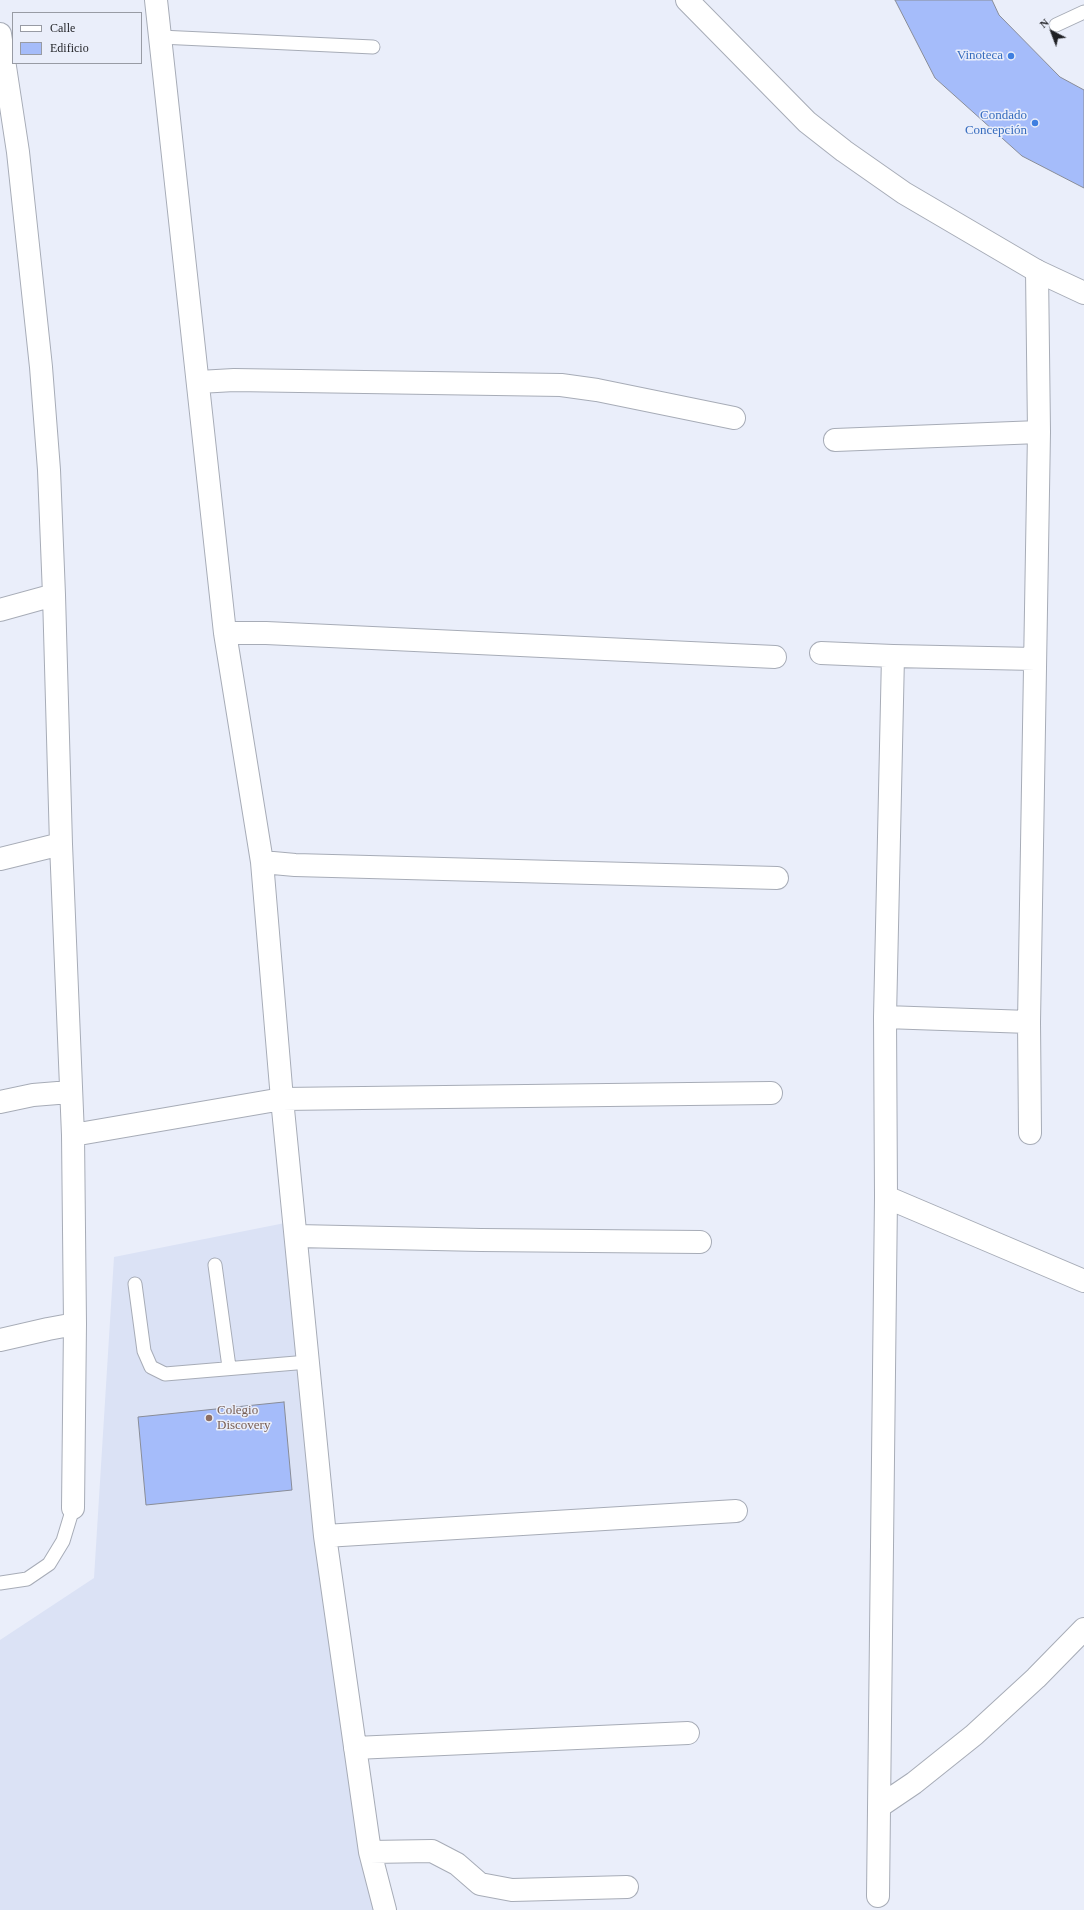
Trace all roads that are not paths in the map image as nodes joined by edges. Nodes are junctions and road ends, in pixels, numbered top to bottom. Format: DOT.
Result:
graph roads {
  1 [pos="156,0"];
  2 [pos="686,0"];
  3 [pos="1084,12"];
  4 [pos="1056,25"];
  5 [pos="0,34"];
  6 [pos="160,37"];
  7 [pos="372,47"];
  8 [pos="1037,271"];
  9 [pos="1084,293"];
  10 [pos="199,382"];
  11 [pos="734,418"];
  12 [pos="1039,432"];
  13 [pos="835,440"];
  14 [pos="54,595"];
  15 [pos="0,610"];
  16 [pos="225,633"];
  17 [pos="821,653"];
  18 [pos="893,656"];
  19 [pos="775,657"];
  20 [pos="1035,659"];
  21 [pos="61,844"];
  22 [pos="0,858"];
  23 [pos="262,862"];
  24 [pos="777,878"];
  25 [pos="885,1017"];
  26 [pos="1029,1022"];
  27 [pos="70,1092"];
  28 [pos="771,1093"];
  29 [pos="282,1098"];
  30 [pos="0,1102"];
  31 [pos="1030,1133"];
  32 [pos="73,1135"];
  33 [pos="886,1197"];
  34 [pos="297,1236"];
  35 [pos="700,1242"];
  36 [pos="216,1264"];
  37 [pos="1084,1281"];
  38 [pos="135,1284"];
  39 [pos="75,1324"];
  40 [pos="0,1340"];
  41 [pos="308,1362"];
  42 [pos="229,1367"];
  43 [pos="73,1508"];
  44 [pos="736,1511"];
  45 [pos="325,1536"];
  46 [pos="0,1583"];
  47 [pos="1084,1629"];
  48 [pos="688,1733"];
  49 [pos="355,1748"];
  50 [pos="880,1806"];
  51 [pos="370,1852"];
  52 [pos="627,1887"];
  53 [pos="878,1896"];
  54 [pos="385,1910"];
  1 -- 6 [label="street"];
  2 -- 8 [label="street"];
  3 -- 4 [label="lane"];
  5 -- 14 [label="street"];
  6 -- 7 [label="lane"];
  6 -- 10 [label="street"];
  8 -- 9 [label="street"];
  8 -- 12 [label="street"];
  10 -- 11 [label="street"];
  10 -- 16 [label="street"];
  12 -- 13 [label="street"];
  12 -- 20 [label="street"];
  14 -- 15 [label="street"];
  14 -- 21 [label="street"];
  16 -- 19 [label="street"];
  16 -- 23 [label="street"];
  17 -- 18 [label="street"];
  18 -- 20 [label="street"];
  18 -- 25 [label="street"];
  20 -- 26 [label="street"];
  21 -- 22 [label="street"];
  21 -- 27 [label="street"];
  23 -- 24 [label="street"];
  23 -- 29 [label="street"];
  25 -- 26 [label="street"];
  25 -- 33 [label="street"];
  26 -- 31 [label="street"];
  27 -- 30 [label="street"];
  27 -- 32 [label="street"];
  28 -- 29 [label="street"];
  29 -- 32 [label="street"];
  29 -- 34 [label="street"];
  32 -- 39 [label="street"];
  33 -- 37 [label="street"];
  33 -- 50 [label="street"];
  34 -- 35 [label="street"];
  34 -- 41 [label="street"];
  36 -- 42 [label="lane"];
  38 -- 42 [label="lane"];
  39 -- 40 [label="street"];
  39 -- 43 [label="street"];
  41 -- 42 [label="lane"];
  41 -- 45 [label="street"];
  43 -- 46 [label="lane"];
  44 -- 45 [label="street"];
  45 -- 49 [label="street"];
  47 -- 50 [label="street"];
  48 -- 49 [label="street"];
  49 -- 51 [label="street"];
  50 -- 53 [label="street"];
  51 -- 52 [label="street"];
  51 -- 54 [label="street"];
}
